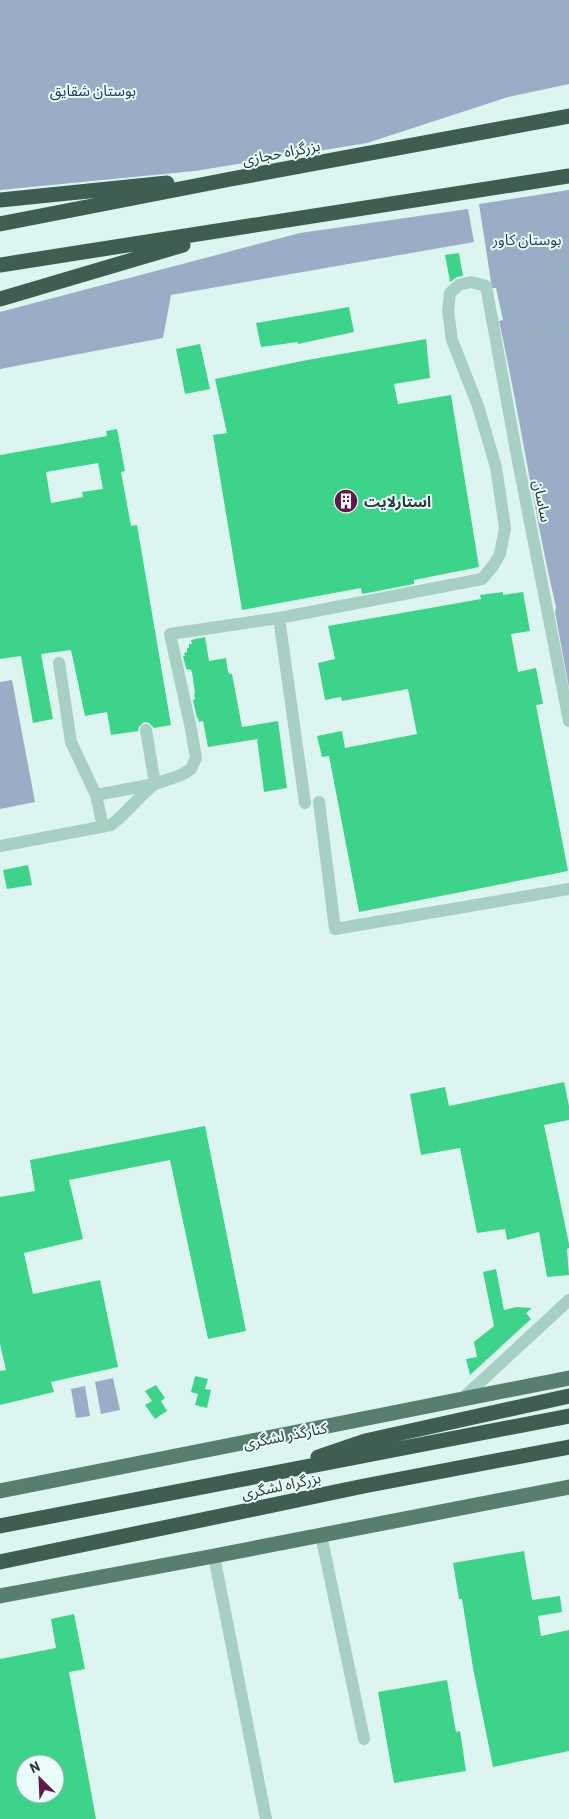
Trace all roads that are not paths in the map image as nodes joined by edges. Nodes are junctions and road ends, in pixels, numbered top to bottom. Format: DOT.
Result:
graph roads {
  1 [pos="569,116"];
  2 [pos="569,176"];
  3 [pos="231,179"];
  4 [pos="0,200"];
  5 [pos="0,224"];
  6 [pos="232,230"];
  7 [pos="2,265"];
  8 [pos="0,299"];
  9 [pos="279,618"];
  10 [pos="59,664"];
  11 [pos="568,716"];
  12 [pos="146,730"];
  13 [pos="155,784"];
  14 [pos="96,795"];
  15 [pos="319,802"];
  16 [pos="305,803"];
  17 [pos="103,827"];
  18 [pos="0,846"];
  19 [pos="569,888"];
  20 [pos="569,1300"];
  21 [pos="569,1378"];
  22 [pos="569,1396"];
  23 [pos="462,1399"];
  24 [pos="569,1416"];
  25 [pos="569,1446"];
  26 [pos="272,1474"];
  27 [pos="569,1487"];
  28 [pos="0,1491"];
  29 [pos="0,1526"];
  30 [pos="321,1535"];
  31 [pos="214,1556"];
  32 [pos="0,1562"];
  33 [pos="0,1596"];
  34 [pos="364,1739"];
  35 [pos="266,1819"];
  1 -- 3 [label="highway, بزرگراه حجازی"];
  2 -- 6 [label="highway"];
  3 -- 4 [label="highway"];
  3 -- 5 [label="highway, بزرگراه حجازی"];
  6 -- 7 [label="highway"];
  6 -- 8 [label="highway"];
  9 -- 11 [label="street, ساسان"];
  9 -- 13 [label="street"];
  9 -- 16 [label="street"];
  10 -- 14 [label="street"];
  12 -- 13 [label="street"];
  13 -- 14 [label="street"];
  13 -- 17 [label="street"];
  14 -- 17 [label="street"];
  15 -- 19 [label="street"];
  17 -- 18 [label="street"];
  20 -- 23 [label="street"];
  21 -- 23 [label="main road, کنارگذر لشگری"];
  22 -- 26 [label="highway"];
  23 -- 28 [label="main road, کنارگذر لشگری"];
  24 -- 26 [label="highway, بزرگراه لشگری"];
  25 -- 32 [label="highway, بزرگراه لشگری"];
  26 -- 29 [label="highway, بزرگراه لشگری"];
  27 -- 30 [label="main road"];
  30 -- 31 [label="main road"];
  30 -- 34 [label="street"];
  31 -- 33 [label="main road"];
  31 -- 35 [label="street"];
}
